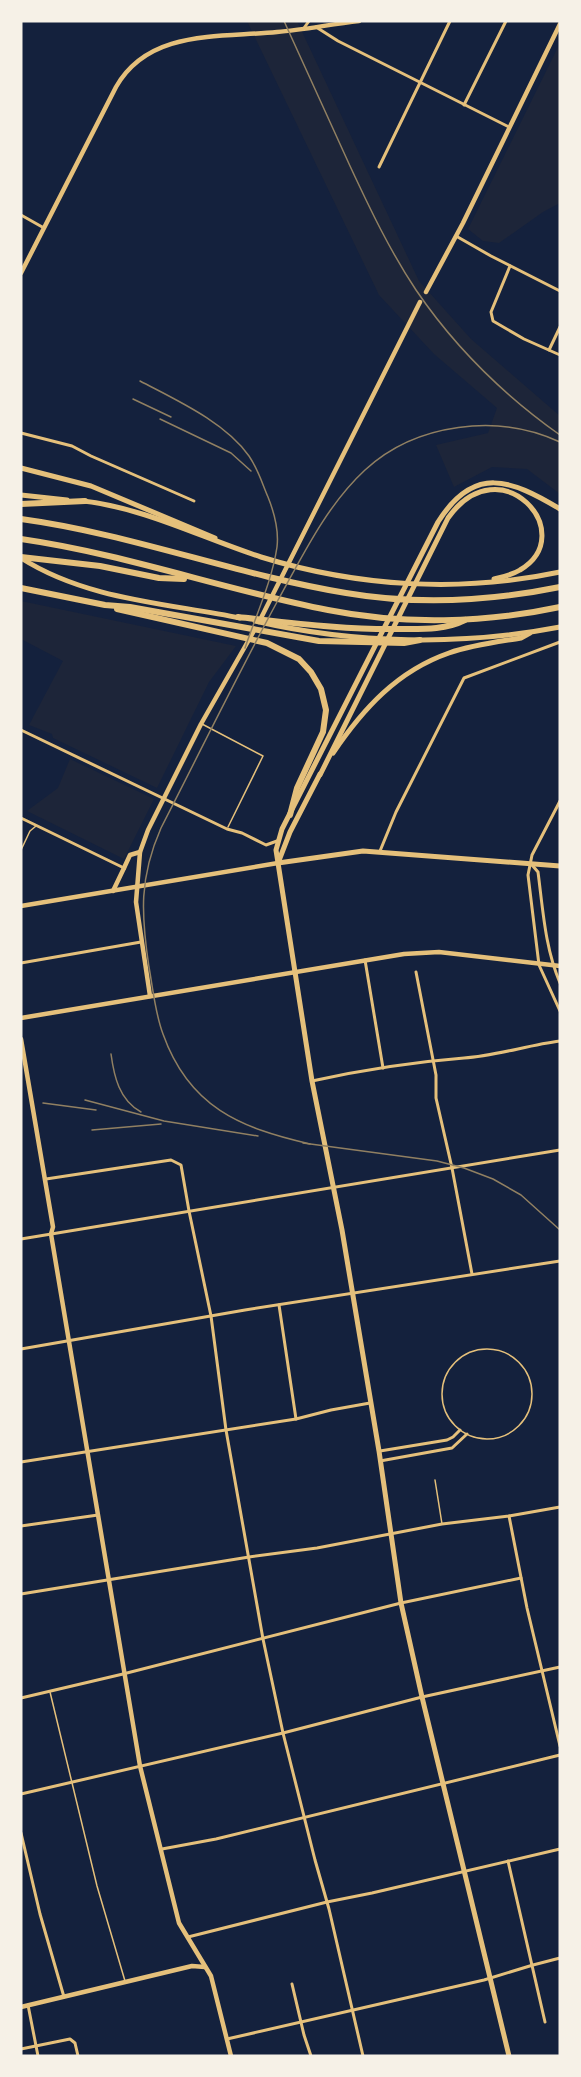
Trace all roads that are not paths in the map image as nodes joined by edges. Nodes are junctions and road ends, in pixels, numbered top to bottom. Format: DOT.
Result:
graph roads {
  1 [pos="309,21"];
  2 [pos="359,21"];
  3 [pos="450,21"];
  4 [pos="506,21"];
  5 [pos="560,24"];
  6 [pos="315,26"];
  7 [pos="304,28"];
  8 [pos="420,82"];
  9 [pos="464,105"];
  10 [pos="509,127"];
  11 [pos="379,167"];
  12 [pos="21,215"];
  13 [pos="44,228"];
  14 [pos="456,236"];
  15 [pos="510,266"];
  16 [pos="21,273"];
  17 [pos="560,291"];
  18 [pos="426,292"];
  19 [pos="420,302"];
  20 [pos="560,327"];
  21 [pos="549,350"];
  22 [pos="560,355"];
  23 [pos="21,433"];
  24 [pos="21,468"];
  25 [pos="21,495"];
  26 [pos="85,501"];
  27 [pos="194,501"];
  28 [pos="21,504"];
  29 [pos="560,509"];
  30 [pos="21,519"];
  31 [pos="21,538"];
  32 [pos="227,545"];
  33 [pos="21,558"];
  34 [pos="560,572"];
  35 [pos="193,579"];
  36 [pos="479,582"];
  37 [pos="560,587"];
  38 [pos="21,588"];
  39 [pos="105,605"];
  40 [pos="560,607"];
  41 [pos="238,617"];
  42 [pos="468,619"];
  43 [pos="280,624"];
  44 [pos="560,627"];
  45 [pos="531,633"];
  46 [pos="362,640"];
  47 [pos="420,640"];
  48 [pos="560,642"];
  49 [pos="201,724"];
  50 [pos="21,730"];
  51 [pos="320,775"];
  52 [pos="164,798"];
  53 [pos="560,801"];
  54 [pos="290,815"];
  55 [pos="21,818"];
  56 [pos="36,826"];
  57 [pos="227,829"];
  58 [pos="278,841"];
  59 [pos="21,850"];
  60 [pos="140,852"];
  61 [pos="379,852"];
  62 [pos="278,863"];
  63 [pos="531,864"];
  64 [pos="560,866"];
  65 [pos="124,868"];
  66 [pos="136,888"];
  67 [pos="113,891"];
  68 [pos="21,906"];
  69 [pos="141,942"];
  70 [pos="366,960"];
  71 [pos="21,963"];
  72 [pos="539,965"];
  73 [pos="552,966"];
  74 [pos="560,966"];
  75 [pos="295,972"];
  76 [pos="416,972"];
  77 [pos="560,983"];
  78 [pos="150,996"];
  79 [pos="560,1011"];
  80 [pos="21,1018"];
  81 [pos="21,1039"];
  82 [pos="560,1041"];
  83 [pos="434,1061"];
  84 [pos="383,1068"];
  85 [pos="312,1081"];
  86 [pos="560,1150"];
  87 [pos="452,1168"];
  88 [pos="44,1180"];
  89 [pos="333,1187"];
  90 [pos="189,1211"];
  91 [pos="51,1234"];
  92 [pos="21,1239"];
  93 [pos="560,1261"];
  94 [pos="472,1274"];
  95 [pos="352,1294"];
  96 [pos="279,1305"];
  97 [pos="211,1316"];
  98 [pos="70,1341"];
  99 [pos="21,1342"];
  100 [pos="22,1349"];
  101 [pos="370,1403"];
  102 [pos="296,1419"];
  103 [pos="226,1430"];
  104 [pos="460,1430"];
  105 [pos="467,1434"];
  106 [pos="379,1451"];
  107 [pos="87,1452"];
  108 [pos="380,1461"];
  109 [pos="21,1462"];
  110 [pos="435,1480"];
  111 [pos="560,1507"];
  112 [pos="98,1515"];
  113 [pos="508,1516"];
  114 [pos="442,1524"];
  115 [pos="21,1526"];
  116 [pos="392,1533"];
  117 [pos="249,1557"];
  118 [pos="521,1578"];
  119 [pos="109,1581"];
  120 [pos="21,1594"];
  121 [pos="401,1603"];
  122 [pos="263,1639"];
  123 [pos="560,1667"];
  124 [pos="542,1671"];
  125 [pos="123,1674"];
  126 [pos="50,1692"];
  127 [pos="422,1696"];
  128 [pos="21,1698"];
  129 [pos="283,1733"];
  130 [pos="560,1746"];
  131 [pos="560,1755"];
  132 [pos="140,1766"];
  133 [pos="72,1782"];
  134 [pos="443,1783"];
  135 [pos="21,1794"];
  136 [pos="304,1818"];
  137 [pos="21,1833"];
  138 [pos="560,1849"];
  139 [pos="160,1850"];
  140 [pos="508,1861"];
  141 [pos="465,1871"];
  142 [pos="327,1902"];
  143 [pos="186,1938"];
  144 [pos="560,1958"];
  145 [pos="532,1965"];
  146 [pos="205,1967"];
  147 [pos="491,1977"];
  148 [pos="125,1981"];
  149 [pos="292,1984"];
  150 [pos="63,1997"];
  151 [pos="28,2005"];
  152 [pos="21,2007"];
  153 [pos="353,2012"];
  154 [pos="545,2022"];
  155 [pos="302,2023"];
  156 [pos="227,2039"];
  157 [pos="36,2047"];
  158 [pos="21,2049"];
  159 [pos="38,2056"];
  160 [pos="78,2056"];
  161 [pos="231,2056"];
  162 [pos="311,2056"];
  163 [pos="363,2056"];
  164 [pos="509,2056"];
  1 -- 7 [label="street"];
  2 -- 6 [label="street"];
  3 -- 8 [label="street"];
  4 -- 9 [label="street"];
  5 -- 10 [label="street"];
  6 -- 7 [label="street"];
  6 -- 8 [label="street"];
  7 -- 13 [label="street"];
  8 -- 9 [label="street"];
  8 -- 11 [label="street"];
  9 -- 10 [label="street"];
  10 -- 14 [label="street"];
  12 -- 13 [label="street"];
  13 -- 16 [label="street"];
  14 -- 15 [label="street"];
  14 -- 18 [label="street"];
  15 -- 17 [label="street"];
  15 -- 21 [label="street"];
  19 -- 49 [label="street"];
  20 -- 21 [label="street"];
  21 -- 22 [label="street"];
  23 -- 27 [label="street"];
  24 -- 32 [label="main road"];
  25 -- 26 [label="main road"];
  26 -- 28 [label="highway"];
  26 -- 32 [label="main road"];
  29 -- 54 [label="main road"];
  30 -- 37 [label="highway"];
  31 -- 35 [label="highway"];
  32 -- 36 [label="main road"];
  33 -- 35 [label="highway"];
  33 -- 41 [label="main road"];
  34 -- 36 [label="main road"];
  35 -- 42 [label="highway"];
  36 -- 51 [label="main road"];
  38 -- 39 [label="highway"];
  39 -- 46 [label="highway"];
  39 -- 54 [label="highway"];
  40 -- 42 [label="highway"];
  41 -- 43 [label="highway"];
  42 -- 43 [label="highway"];
  43 -- 46 [label="main road"];
  44 -- 45 [label="main road"];
  45 -- 47 [label="main road"];
  45 -- 51 [label="main road"];
  46 -- 47 [label="highway"];
  48 -- 61 [label="street"];
  49 -- 52 [label="street"];
  49 -- 57 [label="lane"];
  50 -- 52 [label="street"];
  51 -- 62 [label="main road"];
  52 -- 57 [label="street"];
  52 -- 60 [label="street"];
  53 -- 63 [label="street"];
  54 -- 58 [label="main road"];
  55 -- 56 [label="street"];
  56 -- 59 [label="lane"];
  56 -- 65 [label="street"];
  57 -- 58 [label="street"];
  58 -- 62 [label="main road"];
  60 -- 65 [label="street"];
  60 -- 66 [label="street"];
  61 -- 62 [label="main road"];
  61 -- 63 [label="main road"];
  62 -- 66 [label="street"];
  62 -- 75 [label="main road"];
  63 -- 64 [label="main road"];
  63 -- 72 [label="street"];
  63 -- 73 [label="street"];
  65 -- 67 [label="street"];
  66 -- 67 [label="street"];
  66 -- 69 [label="street"];
  67 -- 68 [label="street"];
  69 -- 71 [label="street"];
  69 -- 78 [label="street"];
  70 -- 72 [label="street"];
  70 -- 75 [label="street"];
  70 -- 84 [label="street"];
  72 -- 73 [label="street"];
  72 -- 79 [label="street"];
  73 -- 74 [label="street"];
  73 -- 77 [label="street"];
  75 -- 78 [label="street"];
  75 -- 85 [label="main road"];
  76 -- 83 [label="street"];
  78 -- 80 [label="street"];
  81 -- 88 [label="street"];
  82 -- 83 [label="street"];
  83 -- 84 [label="street"];
  83 -- 87 [label="street"];
  84 -- 85 [label="street"];
  85 -- 89 [label="main road"];
  86 -- 87 [label="street"];
  87 -- 89 [label="street"];
  87 -- 94 [label="street"];
  88 -- 90 [label="street"];
  88 -- 91 [label="street"];
  89 -- 90 [label="street"];
  89 -- 95 [label="main road"];
  90 -- 91 [label="street"];
  90 -- 97 [label="street"];
  91 -- 92 [label="street"];
  91 -- 98 [label="street"];
  93 -- 94 [label="street"];
  94 -- 95 [label="street"];
  95 -- 96 [label="street"];
  95 -- 101 [label="main road"];
  96 -- 97 [label="street"];
  96 -- 102 [label="street"];
  97 -- 98 [label="street"];
  97 -- 103 [label="street"];
  98 -- 100 [label="street"];
  98 -- 107 [label="street"];
  99 -- 100 [label="street"];
  101 -- 102 [label="street"];
  101 -- 106 [label="main road"];
  102 -- 103 [label="street"];
  103 -- 107 [label="street"];
  103 -- 117 [label="street"];
  104 -- 105 [label="lane"];
  104 -- 105 [label="lane"];
  104 -- 106 [label="street"];
  105 -- 108 [label="street"];
  106 -- 108 [label="main road"];
  107 -- 109 [label="street"];
  107 -- 112 [label="street"];
  108 -- 116 [label="main road"];
  110 -- 114 [label="lane"];
  111 -- 113 [label="street"];
  112 -- 115 [label="street"];
  112 -- 119 [label="street"];
  113 -- 114 [label="street"];
  113 -- 118 [label="street"];
  114 -- 116 [label="street"];
  116 -- 117 [label="street"];
  116 -- 121 [label="main road"];
  117 -- 119 [label="street"];
  117 -- 122 [label="street"];
  118 -- 121 [label="street"];
  118 -- 124 [label="street"];
  119 -- 120 [label="street"];
  119 -- 125 [label="street"];
  121 -- 122 [label="street"];
  121 -- 127 [label="main road"];
  122 -- 125 [label="street"];
  122 -- 129 [label="street"];
  123 -- 124 [label="street"];
  124 -- 127 [label="street"];
  124 -- 130 [label="street"];
  125 -- 126 [label="street"];
  125 -- 132 [label="street"];
  126 -- 128 [label="street"];
  126 -- 133 [label="lane"];
  127 -- 129 [label="street"];
  127 -- 134 [label="main road"];
  129 -- 132 [label="street"];
  129 -- 136 [label="street"];
  131 -- 134 [label="street"];
  132 -- 133 [label="street"];
  132 -- 139 [label="street"];
  133 -- 135 [label="street"];
  133 -- 148 [label="lane"];
  134 -- 136 [label="street"];
  134 -- 141 [label="main road"];
  136 -- 139 [label="street"];
  136 -- 142 [label="street"];
  137 -- 150 [label="street"];
  138 -- 140 [label="street"];
  139 -- 143 [label="street"];
  140 -- 141 [label="street"];
  140 -- 145 [label="street"];
  141 -- 142 [label="street"];
  141 -- 147 [label="main road"];
  142 -- 143 [label="street"];
  142 -- 153 [label="street"];
  143 -- 146 [label="street"];
  144 -- 145 [label="street"];
  145 -- 147 [label="street"];
  145 -- 154 [label="street"];
  146 -- 148 [label="street"];
  146 -- 156 [label="street"];
  147 -- 153 [label="street"];
  147 -- 164 [label="main road"];
  148 -- 150 [label="street"];
  149 -- 155 [label="street"];
  150 -- 151 [label="street"];
  151 -- 152 [label="street"];
  151 -- 157 [label="street"];
  153 -- 155 [label="street"];
  153 -- 163 [label="street"];
  155 -- 156 [label="street"];
  155 -- 162 [label="street"];
  156 -- 161 [label="street"];
  157 -- 158 [label="street"];
  157 -- 159 [label="street"];
  157 -- 160 [label="street"];
}
